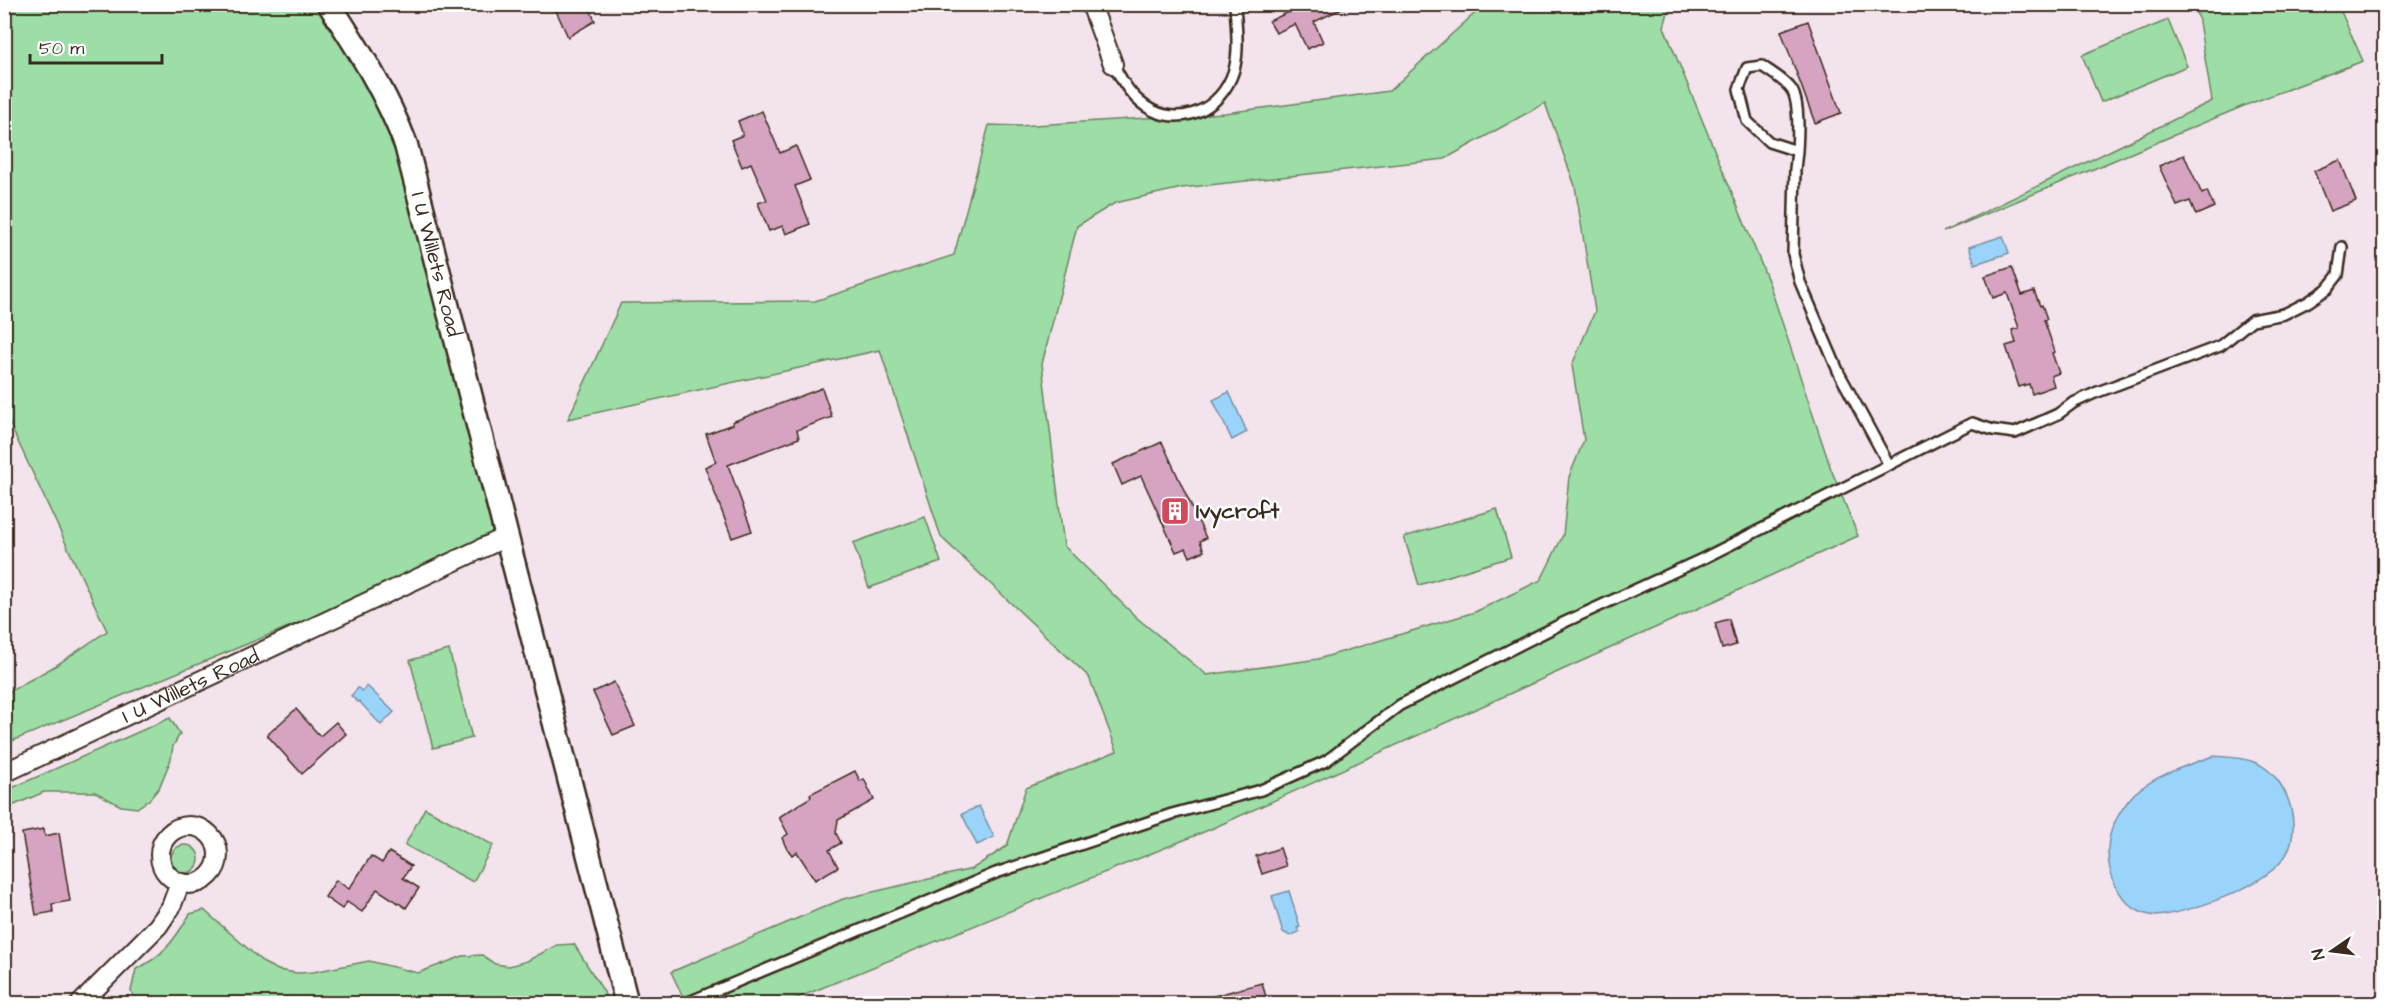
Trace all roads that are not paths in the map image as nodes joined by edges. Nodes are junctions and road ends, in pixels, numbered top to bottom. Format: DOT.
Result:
graph roads {
  1 [pos="329,4"];
  2 [pos="1091,4"];
  3 [pos="1235,4"];
  4 [pos="1113,64"];
  5 [pos="1797,151"];
  6 [pos="2342,247"];
  7 [pos="1889,465"];
  8 [pos="506,537"];
  9 [pos="4,773"];
  10 [pos="180,883"];
  11 [pos="80,1004"];
  12 [pos="627,1004"];
  13 [pos="684,1004"];
  1 -- 8 [label="street, I U Willets Road"];
  2 -- 4 [label="street"];
  3 -- 4 [label="lane"];
  5 -- 5 [label="lane"];
  5 -- 7 [label="lane"];
  6 -- 7 [label="lane"];
  7 -- 13 [label="lane"];
  8 -- 9 [label="street, I U Willets Road"];
  8 -- 12 [label="street, I U Willets Road"];
  10 -- 11 [label="street"];
}
